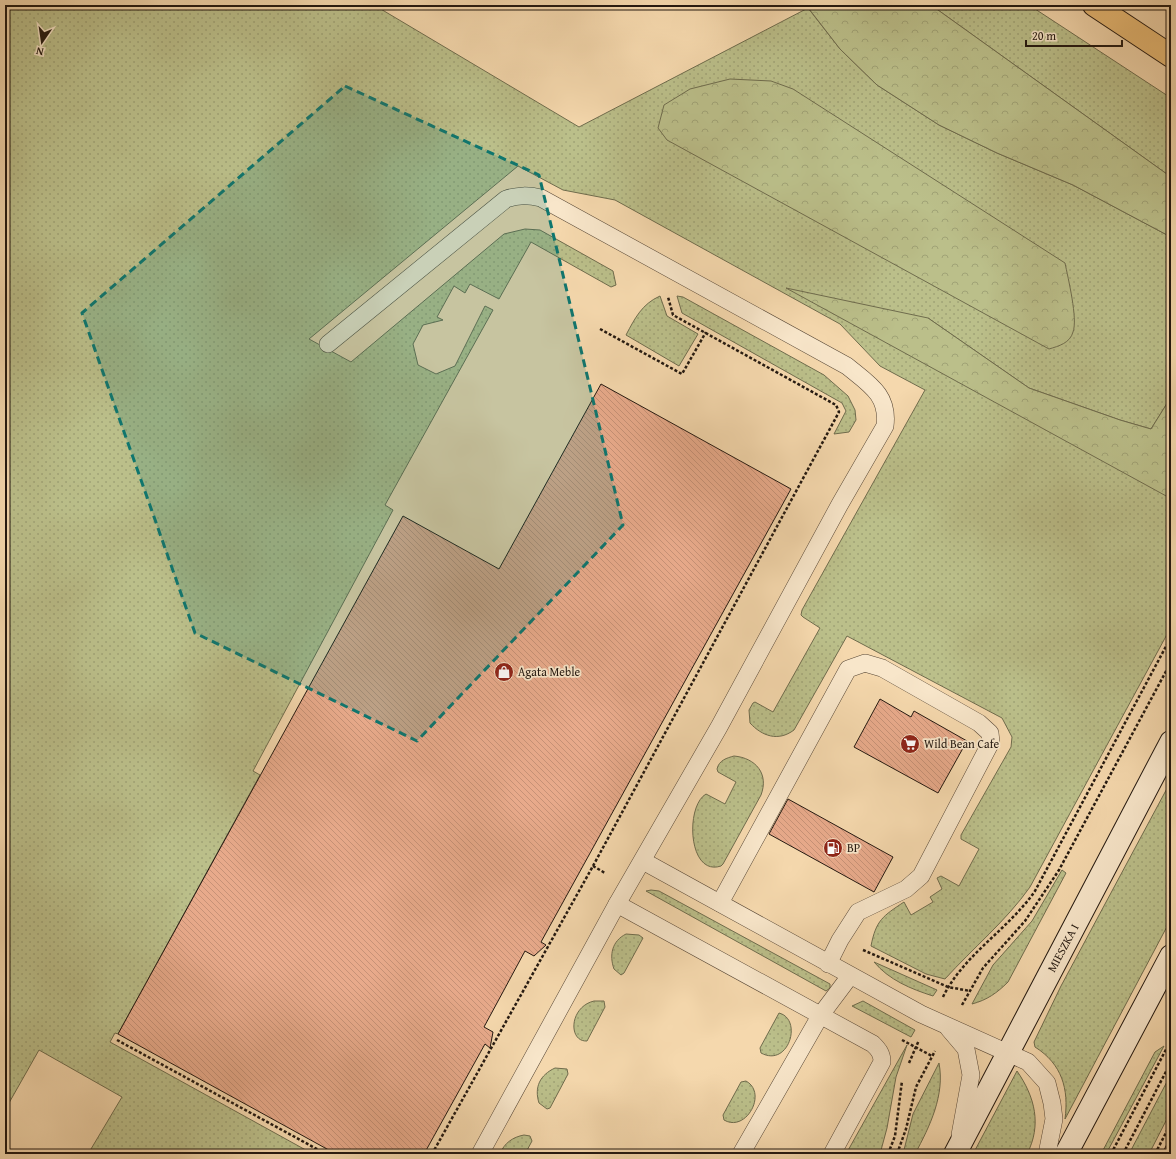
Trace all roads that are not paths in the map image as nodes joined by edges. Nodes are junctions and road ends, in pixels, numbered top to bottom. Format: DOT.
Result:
graph roads {
  1 [pos="1094,5"];
  2 [pos="1171,56"];
  3 [pos="328,344"];
  4 [pos="1171,742"];
  5 [pos="643,861"];
  6 [pos="720,903"];
  7 [pos="617,904"];
  8 [pos="1171,956"];
  9 [pos="828,964"];
  10 [pos="850,976"];
  11 [pos="820,1016"];
  12 [pos="948,1027"];
  13 [pos="1008,1052"];
  14 [pos="956,1152"];
  15 [pos="480,1154"];
  16 [pos="741,1154"];
  17 [pos="832,1154"];
  18 [pos="1047,1154"];
  19 [pos="1066,1154"];
  1 -- 2 [label="main road"];
  3 -- 5 [label="lane"];
  4 -- 13 [label="street, MIESZKA I"];
  5 -- 6 [label="lane"];
  5 -- 7 [label="lane"];
  6 -- 9 [label="lane"];
  6 -- 9 [label="lane"];
  7 -- 11 [label="lane"];
  7 -- 15 [label="lane"];
  8 -- 19 [label="street"];
  9 -- 10 [label="lane"];
  10 -- 11 [label="lane"];
  10 -- 12 [label="lane"];
  11 -- 16 [label="lane"];
  11 -- 17 [label="lane"];
  12 -- 13 [label="lane"];
  12 -- 14 [label="lane"];
  13 -- 14 [label="street, MIESZKA I"];
  13 -- 18 [label="lane"];
}
